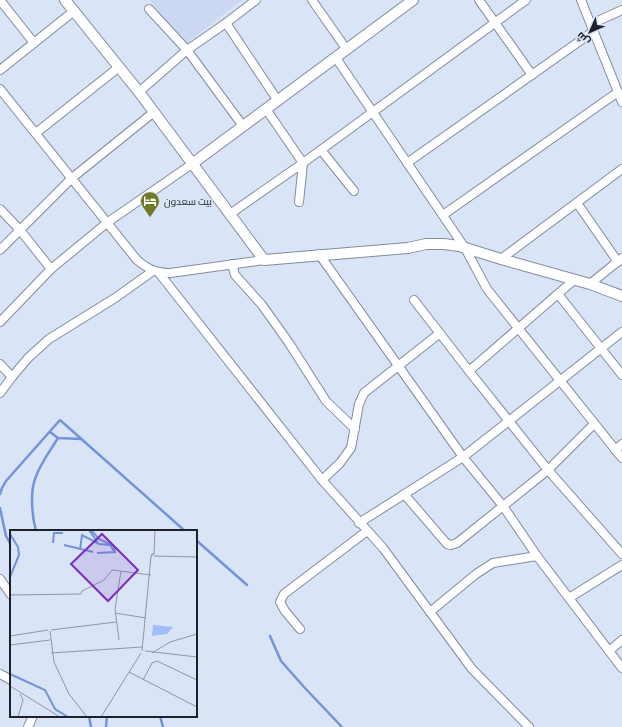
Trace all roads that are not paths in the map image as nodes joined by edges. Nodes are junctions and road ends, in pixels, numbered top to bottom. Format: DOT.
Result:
graph roads {
  1 [pos="0,0"];
  2 [pos="65,0"];
  3 [pos="256,0"];
  4 [pos="312,0"];
  5 [pos="413,0"];
  6 [pos="479,0"];
  7 [pos="526,0"];
  8 [pos="581,0"];
  9 [pos="149,9"];
  10 [pos="622,10"];
  11 [pos="74,11"];
  12 [pos="495,22"];
  13 [pos="226,23"];
  14 [pos="592,28"];
  15 [pos="34,43"];
  16 [pos="187,50"];
  17 [pos="347,50"];
  18 [pos="336,58"];
  19 [pos="119,67"];
  20 [pos="0,70"];
  21 [pos="532,75"];
  22 [pos="0,89"];
  23 [pos="139,92"];
  24 [pos="618,92"];
  25 [pos="278,101"];
  26 [pos="622,102"];
  27 [pos="266,109"];
  28 [pos="154,112"];
  29 [pos="373,112"];
  30 [pos="243,126"];
  31 [pos="36,133"];
  32 [pos="321,150"];
  33 [pos="303,163"];
  34 [pos="408,163"];
  35 [pos="192,164"];
  36 [pos="622,168"];
  37 [pos="72,178"];
  38 [pos="354,191"];
  39 [pos="299,202"];
  40 [pos="577,203"];
  41 [pos="0,209"];
  42 [pos="230,214"];
  43 [pos="443,215"];
  44 [pos="108,222"];
  45 [pos="20,230"];
  46 [pos="465,248"];
  47 [pos="0,250"];
  48 [pos="319,254"];
  49 [pos="264,260"];
  50 [pos="501,260"];
  51 [pos="620,260"];
  52 [pos="232,264"];
  53 [pos="51,269"];
  54 [pos="156,272"];
  55 [pos="574,280"];
  56 [pos="590,284"];
  57 [pos="558,294"];
  58 [pos="622,296"];
  59 [pos="414,300"];
  60 [pos="0,322"];
  61 [pos="518,329"];
  62 [pos="622,332"];
  63 [pos="440,333"];
  64 [pos="600,349"];
  65 [pos="0,364"];
  66 [pos="398,365"];
  67 [pos="469,371"];
  68 [pos="622,375"];
  69 [pos="12,377"];
  70 [pos="560,381"];
  71 [pos="0,393"];
  72 [pos="508,421"];
  73 [pos="594,424"];
  74 [pos="355,429"];
  75 [pos="622,444"];
  76 [pos="615,450"];
  77 [pos="463,457"];
  78 [pos="622,458"];
  79 [pos="548,470"];
  80 [pos="322,480"];
  81 [pos="404,494"];
  82 [pos="503,506"];
  83 [pos="359,522"];
  84 [pos="367,531"];
  85 [pos="622,554"];
  86 [pos="537,556"];
  87 [pos="622,565"];
  88 [pos="0,578"];
  89 [pos="10,594"];
  90 [pos="569,598"];
  91 [pos="430,612"];
  92 [pos="300,629"];
  93 [pos="622,640"];
  94 [pos="609,651"];
  95 [pos="622,668"];
  96 [pos="0,674"];
  97 [pos="10,679"];
  98 [pos="33,717"];
  99 [pos="28,727"];
  100 [pos="529,727"];
  1 -- 15 [label="street"];
  2 -- 11 [label="street"];
  3 -- 13 [label="street"];
  4 -- 17 [label="street"];
  5 -- 17 [label="street"];
  6 -- 12 [label="street"];
  7 -- 12 [label="street"];
  8 -- 14 [label="street"];
  9 -- 16 [label="street"];
  10 -- 14 [label="street"];
  11 -- 15 [label="street"];
  11 -- 19 [label="street"];
  12 -- 21 [label="street"];
  12 -- 29 [label="street"];
  13 -- 16 [label="street"];
  13 -- 25 [label="street"];
  14 -- 21 [label="street"];
  14 -- 24 [label="street"];
  15 -- 20 [label="street"];
  16 -- 23 [label="street"];
  16 -- 30 [label="street"];
  17 -- 18 [label="street"];
  18 -- 25 [label="street"];
  18 -- 29 [label="street"];
  19 -- 23 [label="street"];
  19 -- 31 [label="street"];
  21 -- 34 [label="street"];
  22 -- 31 [label="street"];
  23 -- 28 [label="street"];
  24 -- 26 [label="street"];
  24 -- 43 [label="street"];
  25 -- 27 [label="street"];
  27 -- 30 [label="street"];
  27 -- 33 [label="street"];
  28 -- 35 [label="street"];
  28 -- 37 [label="street"];
  29 -- 32 [label="street"];
  29 -- 34 [label="street"];
  30 -- 35 [label="street"];
  31 -- 37 [label="street"];
  32 -- 33 [label="street"];
  32 -- 38 [label="street"];
  33 -- 39 [label="street"];
  33 -- 42 [label="street"];
  34 -- 43 [label="street"];
  35 -- 42 [label="street"];
  35 -- 44 [label="street"];
  36 -- 40 [label="street"];
  37 -- 44 [label="street"];
  37 -- 45 [label="street"];
  40 -- 50 [label="street"];
  40 -- 51 [label="street"];
  41 -- 45 [label="street"];
  42 -- 49 [label="street"];
  43 -- 46 [label="street"];
  44 -- 53 [label="street"];
  44 -- 54 [label="street"];
  45 -- 47 [label="street"];
  45 -- 53 [label="street"];
  46 -- 48 [label="street"];
  46 -- 50 [label="street"];
  46 -- 61 [label="street"];
  48 -- 49 [label="street"];
  48 -- 66 [label="street"];
  49 -- 52 [label="street"];
  50 -- 55 [label="street"];
  51 -- 56 [label="street"];
  52 -- 54 [label="street"];
  52 -- 74 [label="street"];
  53 -- 60 [label="street"];
  54 -- 69 [label="street"];
  54 -- 80 [label="street"];
  55 -- 56 [label="street"];
  55 -- 57 [label="street"];
  56 -- 58 [label="street"];
  57 -- 61 [label="street"];
  57 -- 64 [label="street"];
  59 -- 63 [label="street"];
  61 -- 67 [label="street"];
  61 -- 70 [label="street"];
  62 -- 64 [label="street"];
  63 -- 66 [label="street"];
  63 -- 67 [label="street"];
  64 -- 68 [label="street"];
  64 -- 70 [label="street"];
  65 -- 69 [label="street"];
  66 -- 74 [label="street"];
  66 -- 77 [label="street"];
  67 -- 72 [label="street"];
  69 -- 71 [label="street"];
  70 -- 72 [label="street"];
  70 -- 73 [label="street"];
  72 -- 77 [label="street"];
  72 -- 79 [label="street"];
  73 -- 76 [label="street"];
  73 -- 79 [label="street"];
  74 -- 80 [label="street"];
  75 -- 76 [label="street"];
  76 -- 78 [label="street"];
  77 -- 81 [label="street"];
  77 -- 82 [label="street"];
  79 -- 82 [label="street"];
  79 -- 85 [label="street"];
  80 -- 83 [label="street"];
  81 -- 82 [label="street"];
  81 -- 83 [label="street"];
  82 -- 86 [label="street"];
  83 -- 84 [label="street"];
  84 -- 91 [label="street"];
  84 -- 92 [label="street"];
  86 -- 90 [label="street"];
  86 -- 91 [label="street"];
  87 -- 90 [label="street"];
  88 -- 89 [label="street"];
  90 -- 94 [label="street"];
  91 -- 100 [label="street"];
  93 -- 94 [label="street"];
  94 -- 95 [label="street"];
  96 -- 97 [label="street"];
  98 -- 99 [label="street"];
}
